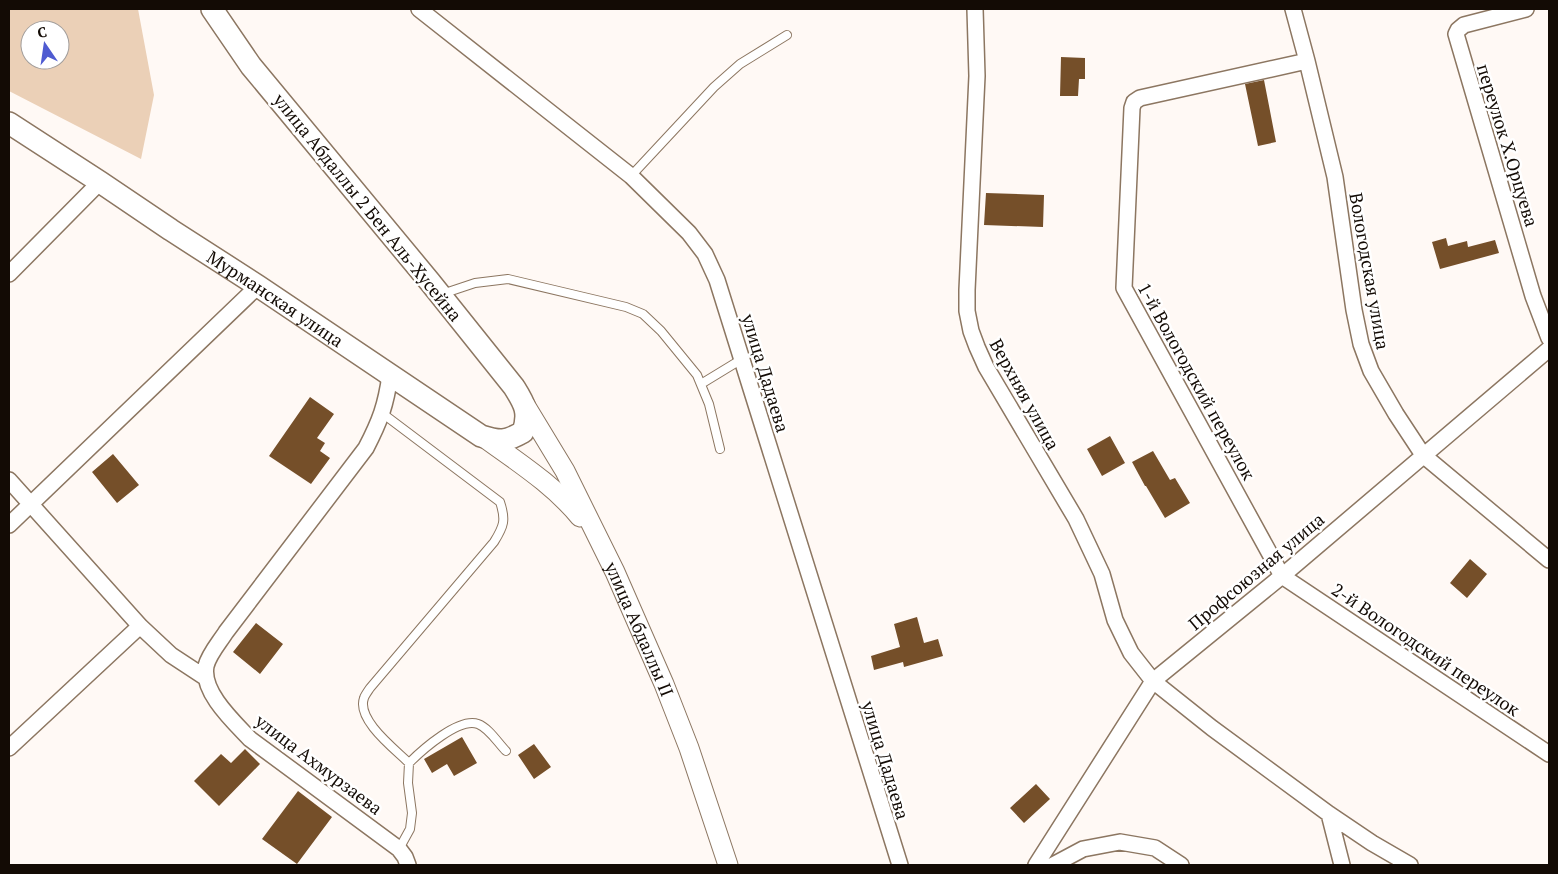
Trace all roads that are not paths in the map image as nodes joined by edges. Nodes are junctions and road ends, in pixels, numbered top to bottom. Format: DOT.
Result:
graph roads {
  1 [pos="212,9"];
  2 [pos="419,9"];
  3 [pos="975,9"];
  4 [pos="1293,9"];
  5 [pos="1526,9"];
  6 [pos="787,35"];
  7 [pos="1307,61"];
  8 [pos="9,123"];
  9 [pos="631,176"];
  10 [pos="100,182"];
  11 [pos="9,274"];
  12 [pos="258,286"];
  13 [pos="440,294"];
  14 [pos="1549,338"];
  15 [pos="1549,349"];
  16 [pos="742,358"];
  17 [pos="390,375"];
  18 [pos="701,384"];
  19 [pos="525,405"];
  20 [pos="382,413"];
  21 [pos="481,436"];
  22 [pos="720,449"];
  23 [pos="1423,455"];
  24 [pos="9,480"];
  25 [pos="31,504"];
  26 [pos="9,525"];
  27 [pos="599,538"];
  28 [pos="1549,560"];
  29 [pos="1282,576"];
  30 [pos="140,626"];
  31 [pos="206,678"];
  32 [pos="1153,681"];
  33 [pos="9,748"];
  34 [pos="506,751"];
  35 [pos="1549,754"];
  36 [pos="409,763"];
  37 [pos="1329,814"];
  38 [pos="400,849"];
  39 [pos="408,865"];
  40 [pos="728,865"];
  41 [pos="900,865"];
  42 [pos="1036,865"];
  43 [pos="1053,865"];
  44 [pos="1181,865"];
  45 [pos="1342,865"];
  46 [pos="1410,865"];
  1 -- 13 [label="main road, улица Абдаллы 2 Бен Аль-Хусейна"];
  2 -- 9 [label="street, улица Дадаева"];
  3 -- 32 [label="street, Верхняя улица"];
  4 -- 7 [label="street, Вологодская улица"];
  5 -- 14 [label="street, переулок Х.Орцуева"];
  6 -- 9 [label="lane"];
  7 -- 23 [label="street, Вологодская улица"];
  7 -- 29 [label="street, 1-й Вологодский переулок"];
  8 -- 10 [label="main road, Мурманская улица"];
  9 -- 16 [label="street, улица Дадаева"];
  10 -- 11 [label="street"];
  10 -- 12 [label="main road, Мурманская улица"];
  12 -- 17 [label="main road, Мурманская улица"];
  12 -- 25 [label="street"];
  13 -- 18 [label="lane"];
  13 -- 19 [label="main road, улица Абдаллы 2 Бен Аль-Хусейна"];
  15 -- 23 [label="street, Профсоюзная улица"];
  16 -- 18 [label="lane"];
  16 -- 41 [label="street, улица Дадаева"];
  17 -- 20 [label="street"];
  17 -- 21 [label="main road, Мурманская улица"];
  18 -- 22 [label="lane"];
  19 -- 21 [label="main road, Мурманская улица"];
  19 -- 27 [label="street, улица Абдаллы II"];
  20 -- 31 [label="street"];
  20 -- 36 [label="lane"];
  21 -- 27 [label="street"];
  23 -- 28 [label="street, Вологодская улица"];
  23 -- 29 [label="street, Профсоюзная улица"];
  24 -- 25 [label="street"];
  25 -- 26 [label="street"];
  25 -- 30 [label="street"];
  27 -- 40 [label="street, улица Абдаллы II"];
  29 -- 32 [label="street, Профсоюзная улица"];
  29 -- 35 [label="street, 2-й Вологодский переулок"];
  30 -- 31 [label="street"];
  30 -- 33 [label="street"];
  31 -- 38 [label="street, улица Ахмурзаева"];
  32 -- 37 [label="street, Верхняя улица"];
  32 -- 42 [label="street, Профсоюзная улица"];
  34 -- 36 [label="lane"];
  36 -- 38 [label="lane, улица Ахмурзаева"];
  37 -- 45 [label="street"];
  37 -- 46 [label="street, Верхняя улица"];
  38 -- 39 [label="street"];
  43 -- 44 [label="street"];
}
